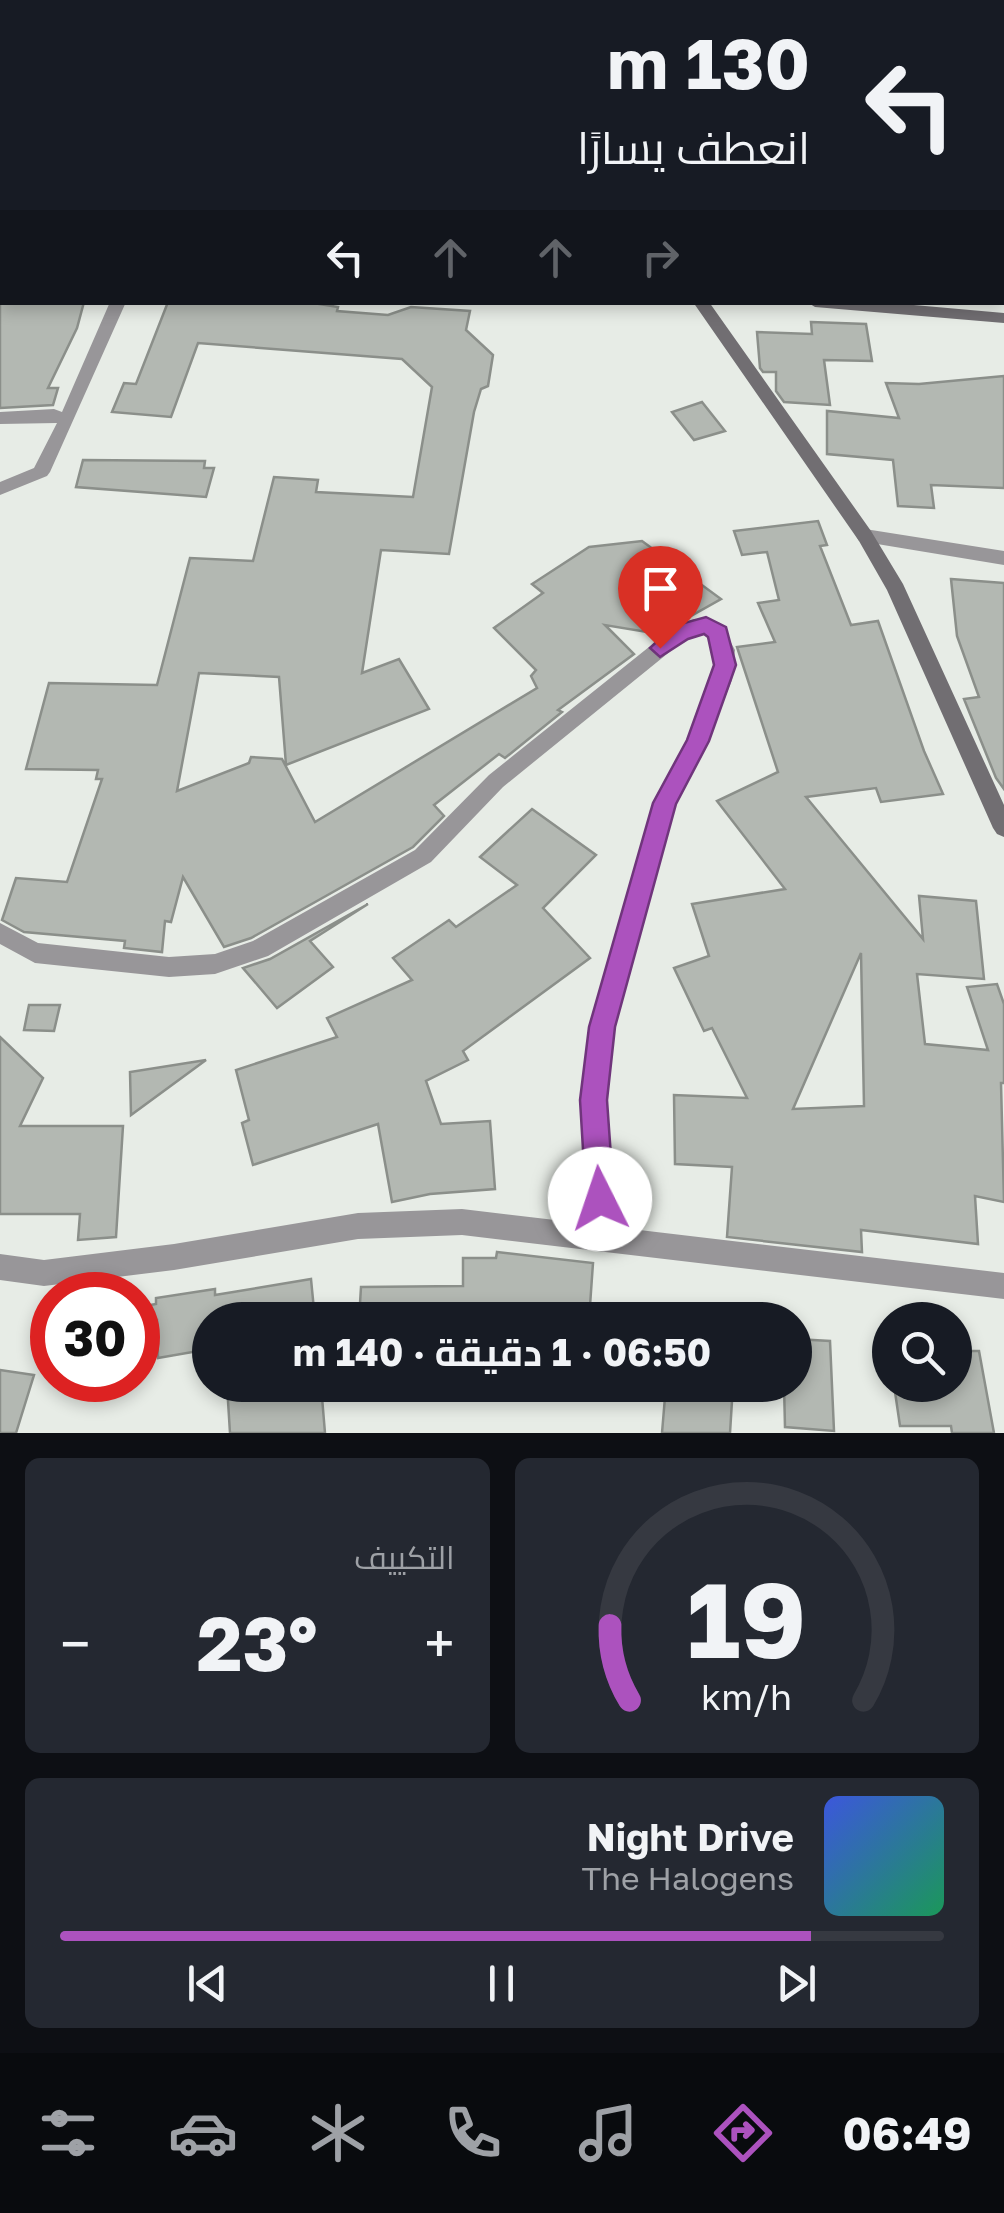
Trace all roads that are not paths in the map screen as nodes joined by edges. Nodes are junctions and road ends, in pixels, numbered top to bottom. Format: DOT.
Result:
graph roads {
  1 [pos="117,305"];
  2 [pos="703,305"];
  3 [pos="851,305"];
  4 [pos="1004,318"];
  5 [pos="0,418"];
  6 [pos="67,420"];
  7 [pos="0,489"];
  8 [pos="865,536"];
  9 [pos="1004,558"];
  10 [pos="1004,828"];
  11 [pos="0,934"];
  12 [pos="602,1236"];
  13 [pos="0,1267"];
  14 [pos="1004,1286"];
  1 -- 6 [label="street"];
  2 -- 8 [label="main road"];
  3 -- 4 [label="main road"];
  5 -- 6 [label="street"];
  6 -- 7 [label="street"];
  8 -- 9 [label="street"];
  8 -- 10 [label="main road"];
  11 -- 12 [label="street"];
  12 -- 13 [label="street"];
  12 -- 14 [label="street"];
}
